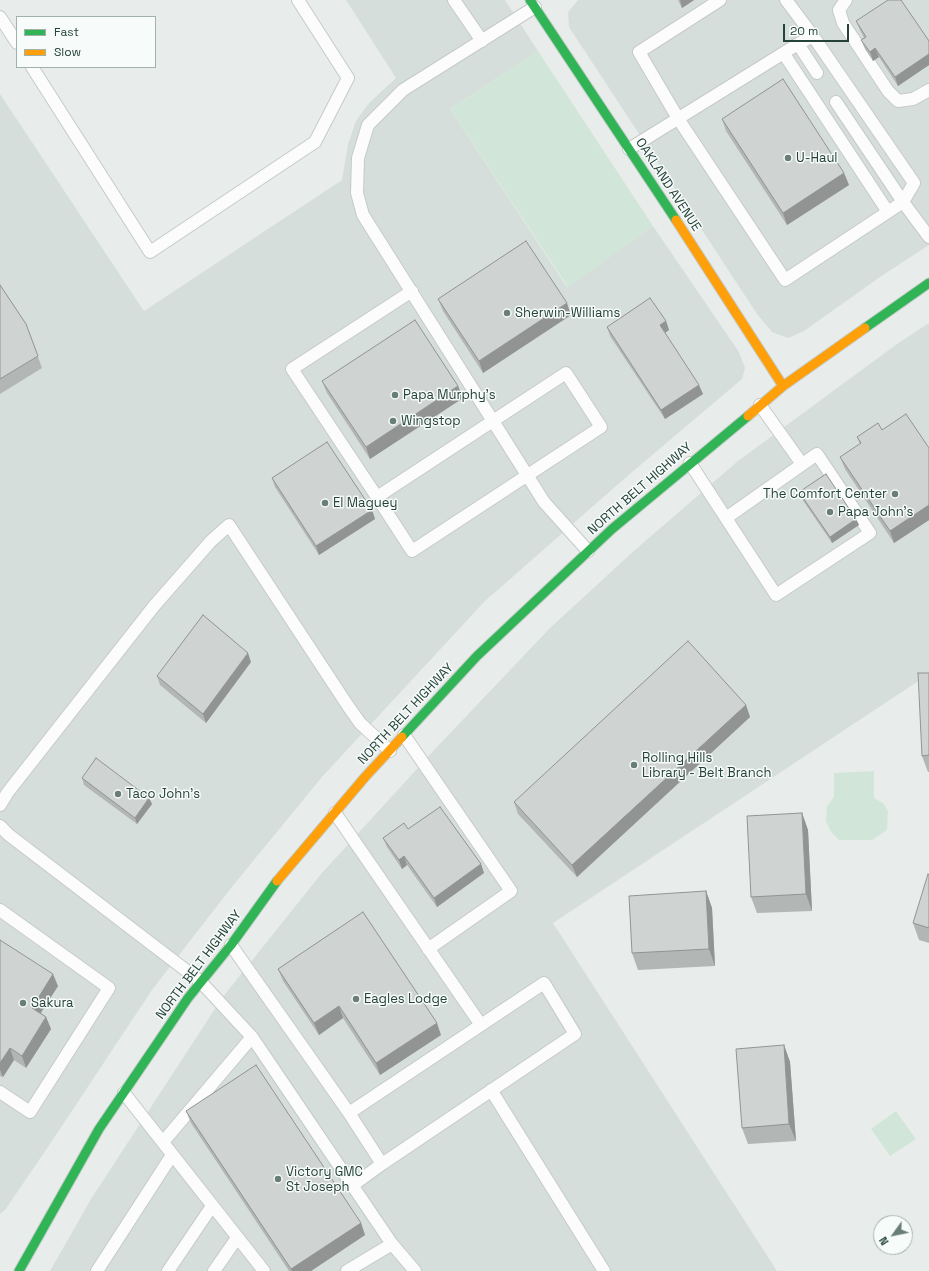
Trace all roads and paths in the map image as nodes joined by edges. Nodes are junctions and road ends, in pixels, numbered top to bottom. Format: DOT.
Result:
graph roads {
  1 [pos="298,0"];
  2 [pos="454,0"];
  3 [pos="720,0"];
  4 [pos="786,0"];
  5 [pos="846,0"];
  6 [pos="532,4"];
  7 [pos="0,17"];
  8 [pos="814,36"];
  9 [pos="16,41"];
  10 [pos="482,42"];
  11 [pos="798,44"];
  12 [pos="784,54"];
  13 [pos="33,68"];
  14 [pos="817,73"];
  15 [pos="929,90"];
  16 [pos="836,102"];
  17 [pos="679,120"];
  18 [pos="629,150"];
  19 [pos="903,202"];
  20 [pos="888,212"];
  21 [pos="929,237"];
  22 [pos="929,283"];
  23 [pos="412,291"];
  24 [pos="783,386"];
  25 [pos="760,405"];
  26 [pos="494,421"];
  27 [pos="690,463"];
  28 [pos="802,464"];
  29 [pos="528,476"];
  30 [pos="377,497"];
  31 [pos="726,518"];
  32 [pos="588,551"];
  33 [pos="404,735"];
  34 [pos="390,751"];
  35 [pos="0,805"];
  36 [pos="335,813"];
  37 [pos="0,826"];
  38 [pos="1,912"];
  39 [pos="231,945"];
  40 [pos="428,949"];
  41 [pos="200,981"];
  42 [pos="481,1025"];
  43 [pos="252,1037"];
  44 [pos="491,1090"];
  45 [pos="0,1092"];
  46 [pos="124,1093"];
  47 [pos="349,1113"];
  48 [pos="163,1142"];
  49 [pos="172,1155"];
  50 [pos="382,1164"];
  51 [pos="353,1185"];
  52 [pos="212,1206"];
  53 [pos="237,1238"];
  54 [pos="392,1244"];
  55 [pos="18,1271"];
  56 [pos="97,1271"];
  57 [pos="168,1271"];
  58 [pos="214,1271"];
  59 [pos="264,1271"];
  60 [pos="347,1271"];
  61 [pos="415,1271"];
  62 [pos="604,1271"];
  1 -- 13 [label="lane"];
  2 -- 10 [label="lane"];
  3 -- 17 [label="lane"];
  4 -- 8 [label="lane"];
  5 -- 15 [label="lane"];
  6 -- 10 [label="lane"];
  6 -- 18 [label="main road, OAKLAND AVENUE"];
  7 -- 9 [label="lane"];
  8 -- 11 [label="lane"];
  8 -- 19 [label="lane"];
  10 -- 23 [label="lane"];
  11 -- 12 [label="lane"];
  11 -- 14 [label="lane"];
  12 -- 17 [label="lane"];
  12 -- 20 [label="lane"];
  16 -- 19 [label="lane"];
  17 -- 18 [label="lane"];
  17 -- 20 [label="lane"];
  18 -- 24 [label="main road, OAKLAND AVENUE"];
  19 -- 20 [label="lane"];
  19 -- 21 [label="lane"];
  22 -- 24 [label="main road, NORTH BELT HIGHWAY"];
  23 -- 26 [label="lane"];
  23 -- 30 [label="lane"];
  24 -- 25 [label="main road, NORTH BELT HIGHWAY"];
  25 -- 27 [label="main road, NORTH BELT HIGHWAY"];
  25 -- 28 [label="lane"];
  26 -- 29 [label="lane"];
  26 -- 29 [label="lane"];
  26 -- 30 [label="lane"];
  27 -- 31 [label="lane"];
  27 -- 32 [label="main road, NORTH BELT HIGHWAY"];
  28 -- 31 [label="lane"];
  28 -- 31 [label="lane"];
  29 -- 30 [label="lane"];
  29 -- 32 [label="lane"];
  32 -- 33 [label="main road, NORTH BELT HIGHWAY"];
  33 -- 34 [label="main road, NORTH BELT HIGHWAY"];
  33 -- 40 [label="lane"];
  34 -- 35 [label="lane"];
  34 -- 36 [label="main road, NORTH BELT HIGHWAY"];
  36 -- 39 [label="main road, NORTH BELT HIGHWAY"];
  36 -- 40 [label="lane"];
  37 -- 41 [label="lane"];
  38 -- 45 [label="lane"];
  39 -- 41 [label="main road, NORTH BELT HIGHWAY"];
  39 -- 47 [label="lane"];
  40 -- 42 [label="lane"];
  41 -- 43 [label="lane"];
  41 -- 46 [label="main road, NORTH BELT HIGHWAY"];
  42 -- 44 [label="lane"];
  42 -- 47 [label="lane"];
  43 -- 48 [label="lane"];
  43 -- 51 [label="lane"];
  44 -- 50 [label="lane"];
  44 -- 62 [label="lane"];
  46 -- 48 [label="lane"];
  46 -- 55 [label="main road, NORTH BELT HIGHWAY"];
  47 -- 50 [label="lane"];
  48 -- 49 [label="lane"];
  49 -- 52 [label="lane"];
  49 -- 56 [label="lane"];
  50 -- 51 [label="lane"];
  51 -- 54 [label="lane"];
  52 -- 53 [label="lane"];
  52 -- 57 [label="lane"];
  53 -- 58 [label="lane"];
  53 -- 59 [label="lane"];
  54 -- 60 [label="lane"];
  54 -- 61 [label="lane"];
}
